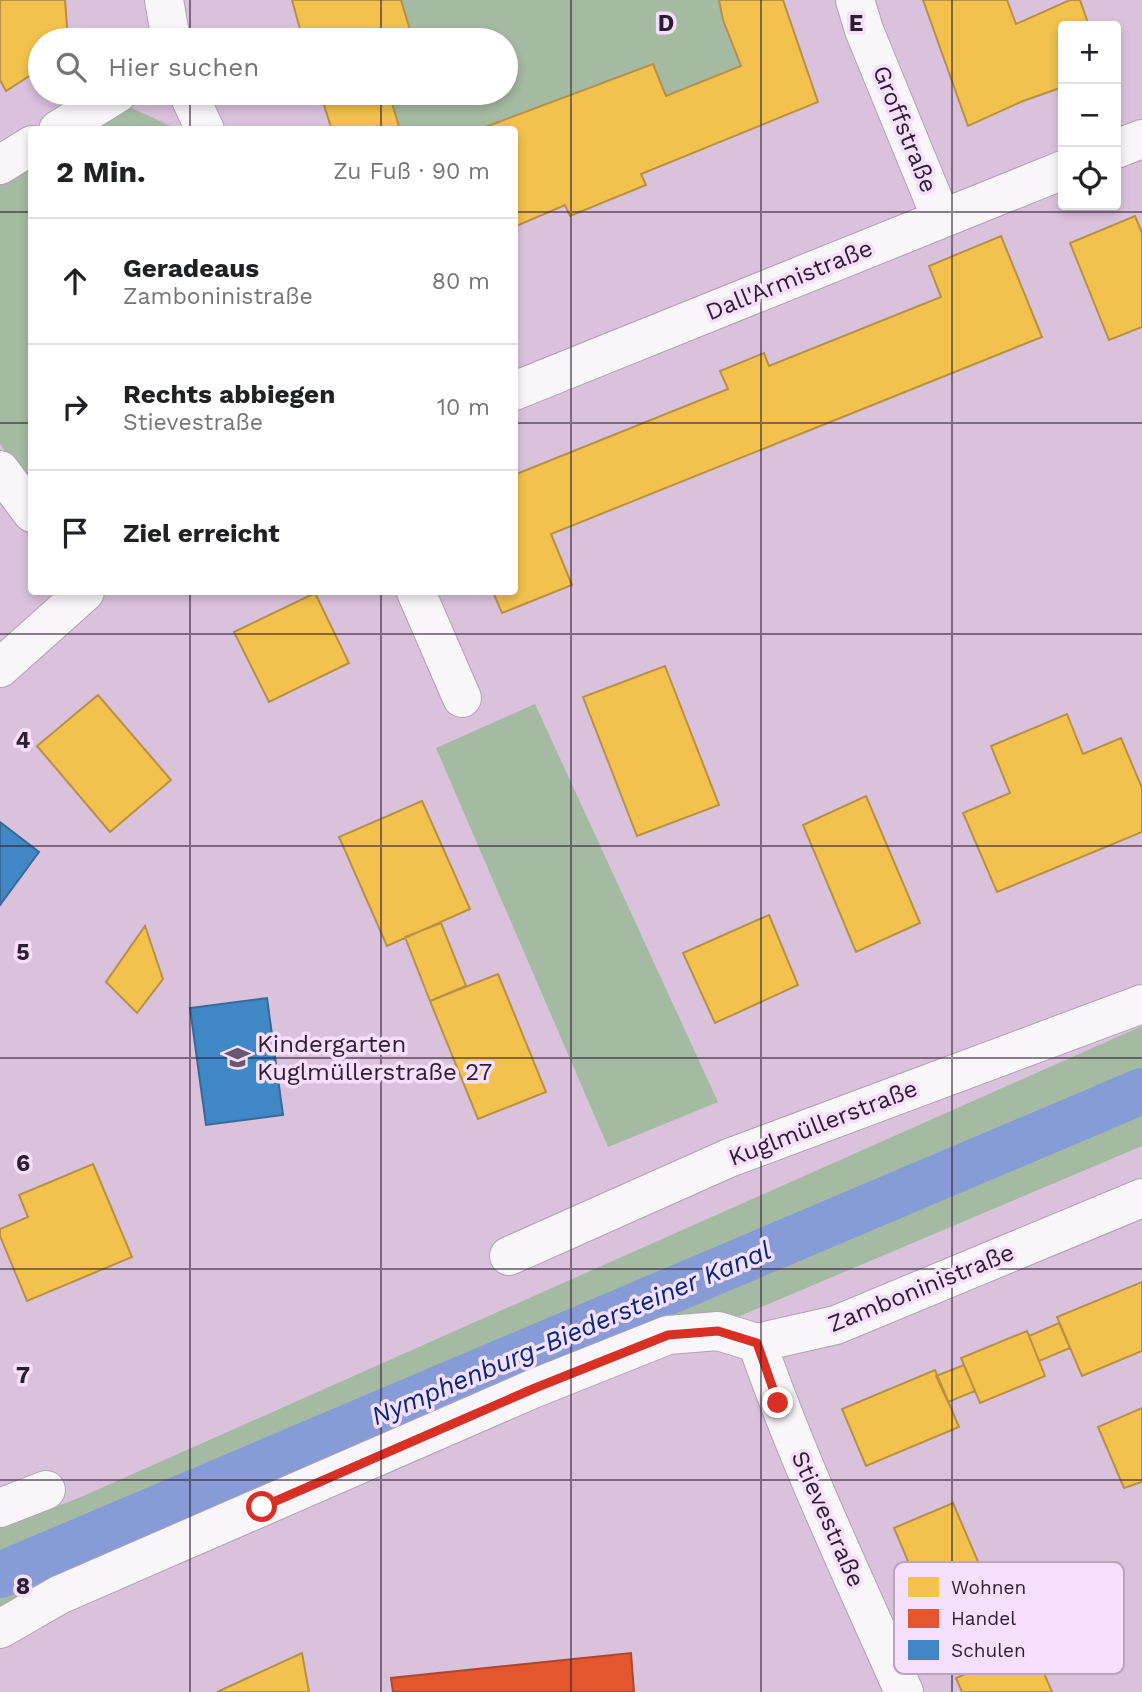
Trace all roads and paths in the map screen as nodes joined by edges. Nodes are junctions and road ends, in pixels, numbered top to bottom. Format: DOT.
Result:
graph roads {
  1 [pos="164,0"];
  2 [pos="855,0"];
  3 [pos="169,28"];
  4 [pos="99,105"];
  5 [pos="194,105"];
  6 [pos="64,126"];
  7 [pos="203,126"];
  8 [pos="1142,139"];
  9 [pos="28,147"];
  10 [pos="1121,147"];
  11 [pos="0,164"];
  12 [pos="1058,172"];
  13 [pos="941,218"];
  14 [pos="518,389"];
  15 [pos="0,470"];
  16 [pos="28,508"];
  17 [pos="81,595"];
  18 [pos="417,595"];
  19 [pos="0,668"];
  20 [pos="462,698"];
  21 [pos="1142,1004"];
  22 [pos="1142,1198"];
  23 [pos="509,1256"];
  24 [pos="757,1343"];
  25 [pos="46,1490"];
  26 [pos="0,1508"];
  27 [pos="0,1629"];
  28 [pos="894,1670"];
  29 [pos="896,1674"];
  30 [pos="904,1692"];
  1 -- 3 [label="street"];
  2 -- 13 [label="street, Groffstraße"];
  4 -- 6 [label="street"];
  5 -- 7 [label="street"];
  8 -- 10 [label="street"];
  9 -- 11 [label="street"];
  12 -- 13 [label="street, Dall'Armistraße"];
  13 -- 14 [label="street, Dall'Armistraße"];
  15 -- 16 [label="street"];
  17 -- 19 [label="street"];
  18 -- 20 [label="street"];
  21 -- 23 [label="street, Kuglmüllerstraße"];
  22 -- 24 [label="street, Zamboninistraße"];
  24 -- 27 [label="street, Zamboninistraße"];
  24 -- 28 [label="street, Stievestraße"];
  25 -- 26 [label="street"];
  29 -- 30 [label="street, Stievestraße"];
}
